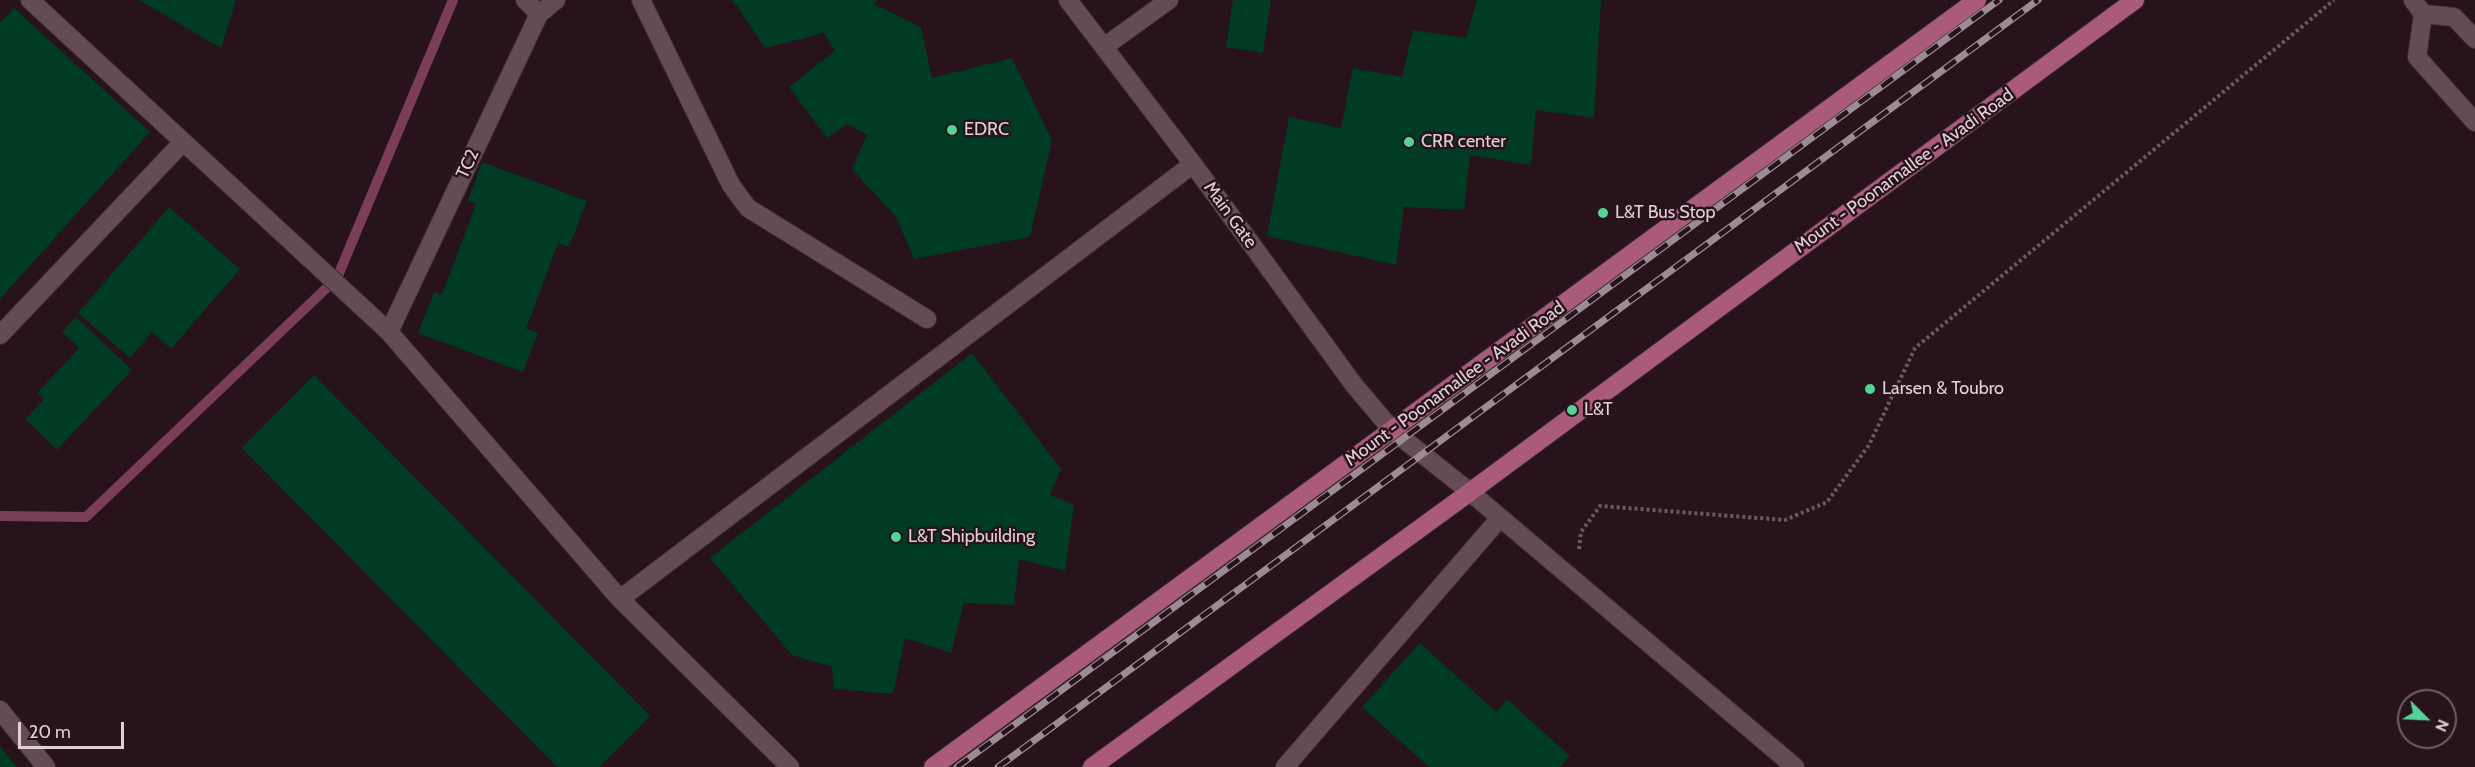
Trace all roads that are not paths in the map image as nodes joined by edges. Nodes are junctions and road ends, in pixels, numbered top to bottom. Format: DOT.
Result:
graph roads {
  1 [pos="30,0"];
  2 [pos="525,0"];
  3 [pos="556,0"];
  4 [pos="641,0"];
  5 [pos="1068,0"];
  6 [pos="1169,0"];
  7 [pos="1977,0"];
  8 [pos="2135,0"];
  9 [pos="2418,7"];
  10 [pos="539,14"];
  11 [pos="2475,39"];
  12 [pos="1104,47"];
  13 [pos="2475,122"];
  14 [pos="183,142"];
  15 [pos="1193,164"];
  16 [pos="927,319"];
  17 [pos="389,332"];
  18 [pos="0,335"];
  19 [pos="1392,430"];
  20 [pos="1470,492"];
  21 [pos="1500,518"];
  22 [pos="620,599"];
  23 [pos="0,710"];
  24 [pos="46,767"];
  25 [pos="790,767"];
  26 [pos="933,767"];
  27 [pos="1092,767"];
  28 [pos="1285,767"];
  29 [pos="1795,767"];
  1 -- 14 [label="lane"];
  2 -- 10 [label="lane"];
  3 -- 10 [label="lane"];
  4 -- 16 [label="lane"];
  5 -- 12 [label="lane, Main Gate"];
  6 -- 12 [label="lane"];
  7 -- 19 [label="main road, Mount - Poonamallee - Avadi Road"];
  8 -- 20 [label="main road, Mount - Poonamallee - Avadi Road"];
  9 -- 11 [label="lane"];
  9 -- 13 [label="lane"];
  10 -- 17 [label="lane, TC2"];
  12 -- 15 [label="lane, Main Gate"];
  14 -- 17 [label="lane"];
  14 -- 18 [label="lane"];
  15 -- 19 [label="lane, Main Gate"];
  15 -- 22 [label="lane"];
  17 -- 22 [label="lane"];
  19 -- 20 [label="lane, Main Gate"];
  19 -- 26 [label="main road, Mount - Poonamallee - Avadi Road"];
  20 -- 21 [label="lane, Main Gate"];
  20 -- 27 [label="main road, Mount - Poonamallee - Avadi Road"];
  21 -- 28 [label="lane"];
  21 -- 29 [label="lane, Main Gate"];
  22 -- 25 [label="lane"];
  23 -- 24 [label="lane"];
}
